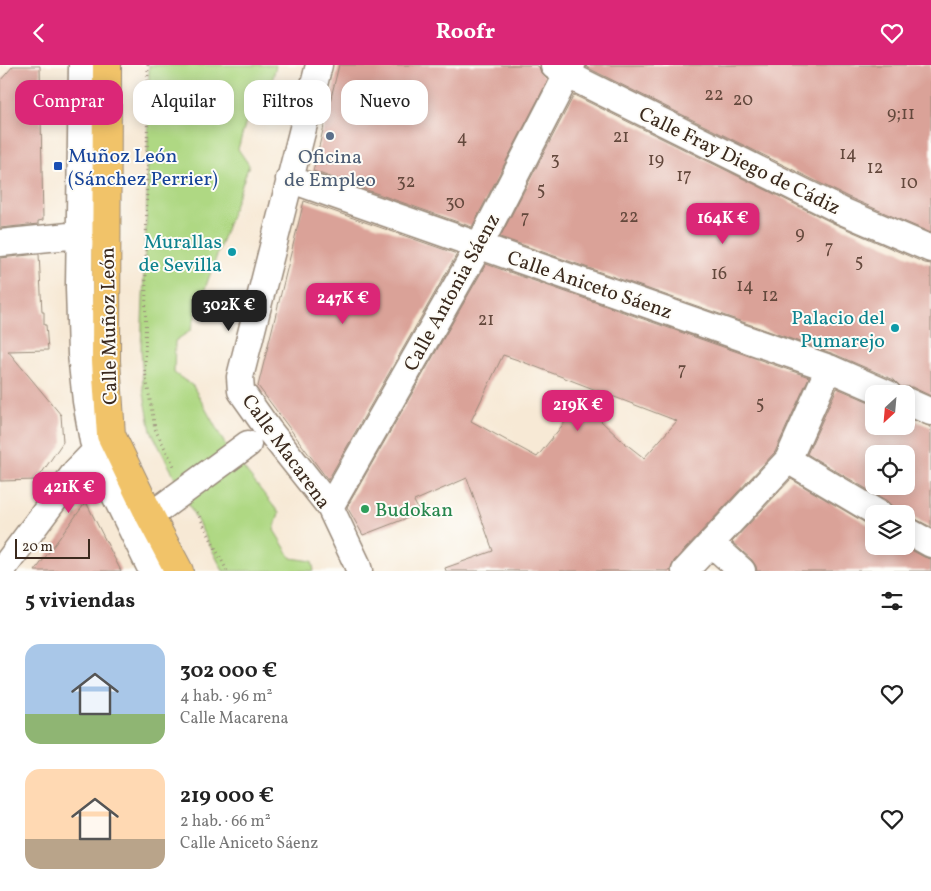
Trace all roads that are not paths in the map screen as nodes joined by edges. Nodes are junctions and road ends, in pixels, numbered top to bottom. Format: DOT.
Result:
graph roads {
  1 [pos="82,65"];
  2 [pos="106,65"];
  3 [pos="319,65"];
  4 [pos="564,68"];
  5 [pos="289,179"];
  6 [pos="93,233"];
  7 [pos="0,243"];
  8 [pos="479,246"];
  9 [pos="931,249"];
  10 [pos="829,368"];
  11 [pos="868,385"];
  12 [pos="915,405"];
  13 [pos="931,412"];
  14 [pos="256,438"];
  15 [pos="103,443"];
  16 [pos="788,460"];
  17 [pos="865,506"];
  18 [pos="330,507"];
  19 [pos="150,516"];
  20 [pos="915,535"];
  21 [pos="711,543"];
  22 [pos="931,544"];
  23 [pos="1,571"];
  24 [pos="152,571"];
  25 [pos="179,571"];
  26 [pos="359,571"];
  27 [pos="685,571"];
  28 [pos="742,571"];
  1 -- 6 [label="street, Calle Muñoz León"];
  2 -- 6 [label="main road, Calle Muñoz León"];
  3 -- 5 [label="street, Calle Macarena"];
  4 -- 8 [label="street, Calle Antonia Sáenz"];
  4 -- 9 [label="street, Calle Fray Diego de Cádiz"];
  5 -- 8 [label="street, Calle Aniceto Sáenz"];
  5 -- 14 [label="street, Calle Macarena"];
  6 -- 7 [label="street"];
  6 -- 15 [label="main road, Calle Muñoz León"];
  8 -- 10 [label="street, Calle Aniceto Sáenz"];
  8 -- 18 [label="street, Calle Antonia Sáenz"];
  10 -- 11 [label="street, Calle Aniceto Sáenz"];
  10 -- 16 [label="street"];
  12 -- 13 [label="street"];
  14 -- 18 [label="street, Calle Macarena"];
  14 -- 19 [label="street"];
  15 -- 19 [label="main road, Calle Muñoz León"];
  15 -- 23 [label="street"];
  15 -- 24 [label="street, Calle Muñoz León"];
  16 -- 17 [label="street"];
  16 -- 21 [label="street"];
  18 -- 26 [label="street, Calle Macarena"];
  19 -- 25 [label="main road, Calle Muñoz León"];
  20 -- 22 [label="street"];
  21 -- 27 [label="street"];
  21 -- 28 [label="street"];
}
